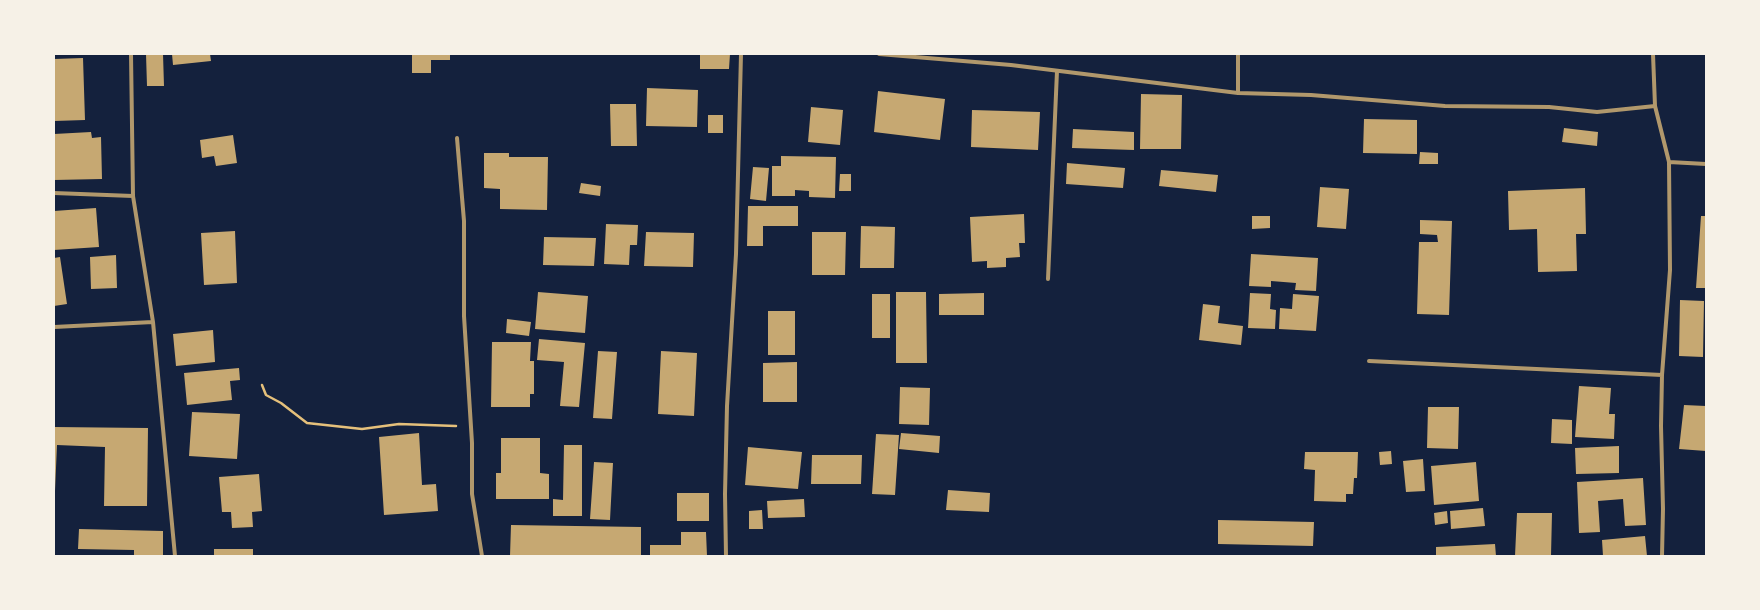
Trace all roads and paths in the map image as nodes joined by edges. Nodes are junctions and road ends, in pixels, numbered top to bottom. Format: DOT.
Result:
graph roads {
  1 [pos="131,54"];
  2 [pos="741,54"];
  3 [pos="879,54"];
  4 [pos="1238,54"];
  5 [pos="1653,54"];
  6 [pos="1057,71"];
  7 [pos="1238,93"];
  8 [pos="1655,106"];
  9 [pos="457,138"];
  10 [pos="1669,162"];
  11 [pos="1706,164"];
  12 [pos="54,193"];
  13 [pos="133,196"];
  14 [pos="1048,279"];
  15 [pos="153,322"];
  16 [pos="54,327"];
  17 [pos="1369,361"];
  18 [pos="1662,375"];
  19 [pos="262,385"];
  20 [pos="470,427"];
  21 [pos="175,556"];
  22 [pos="482,556"];
  23 [pos="726,556"];
  24 [pos="1662,556"];
  1 -- 13 [label="street"];
  2 -- 23 [label="street"];
  3 -- 6 [label="street"];
  4 -- 7 [label="street"];
  5 -- 8 [label="street"];
  6 -- 7 [label="street"];
  6 -- 14 [label="street"];
  7 -- 8 [label="street"];
  8 -- 10 [label="street"];
  9 -- 20 [label="street"];
  10 -- 11 [label="street"];
  10 -- 18 [label="street"];
  12 -- 13 [label="street"];
  13 -- 15 [label="street"];
  15 -- 16 [label="street"];
  15 -- 21 [label="street"];
  17 -- 18 [label="street"];
  18 -- 24 [label="street"];
  19 -- 20 [label="path"];
  20 -- 22 [label="street"];
}
